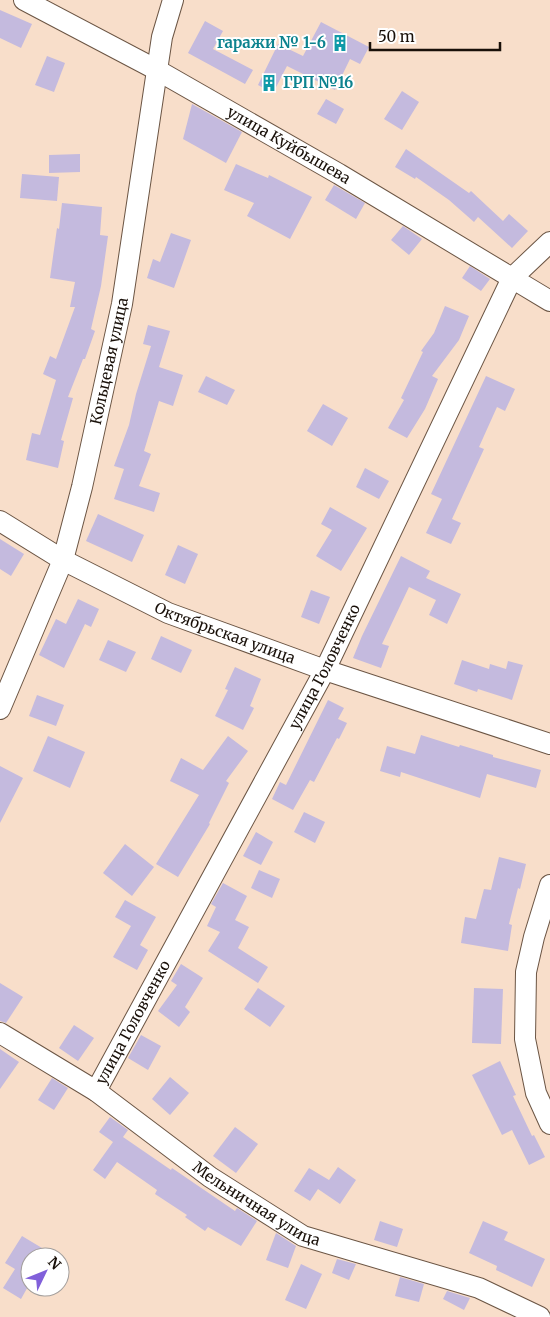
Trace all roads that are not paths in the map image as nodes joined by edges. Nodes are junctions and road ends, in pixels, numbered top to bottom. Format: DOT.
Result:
graph roads {
  1 [pos="24,0"];
  2 [pos="173,0"];
  3 [pos="157,70"];
  4 [pos="550,242"];
  5 [pos="512,278"];
  6 [pos="550,301"];
  7 [pos="0,521"];
  8 [pos="63,560"];
  9 [pos="325,670"];
  10 [pos="0,709"];
  11 [pos="550,744"];
  12 [pos="550,885"];
  13 [pos="0,1033"];
  14 [pos="96,1091"];
  15 [pos="550,1124"];
  16 [pos="550,1309"];
  17 [pos="540,1317"];
  18 [pos="547,1317"];
  1 -- 3 [label="street, улица Куйбышева"];
  2 -- 3 [label="street, Кольцевая улица"];
  3 -- 5 [label="street, улица Куйбышева"];
  3 -- 8 [label="street, Кольцевая улица"];
  4 -- 5 [label="street, улица Головченко"];
  5 -- 6 [label="street, улица Куйбышева"];
  5 -- 9 [label="street, улица Головченко"];
  7 -- 8 [label="street, Октябрьская улица"];
  8 -- 9 [label="street, Октябрьская улица"];
  8 -- 10 [label="street, Кольцевая улица"];
  9 -- 11 [label="street, Октябрьская улица"];
  9 -- 14 [label="street, улица Головченко"];
  12 -- 15 [label="street"];
  13 -- 14 [label="street, Мельничная улица"];
  14 -- 17 [label="street, Мельничная улица"];
  16 -- 18 [label="street"];
}
